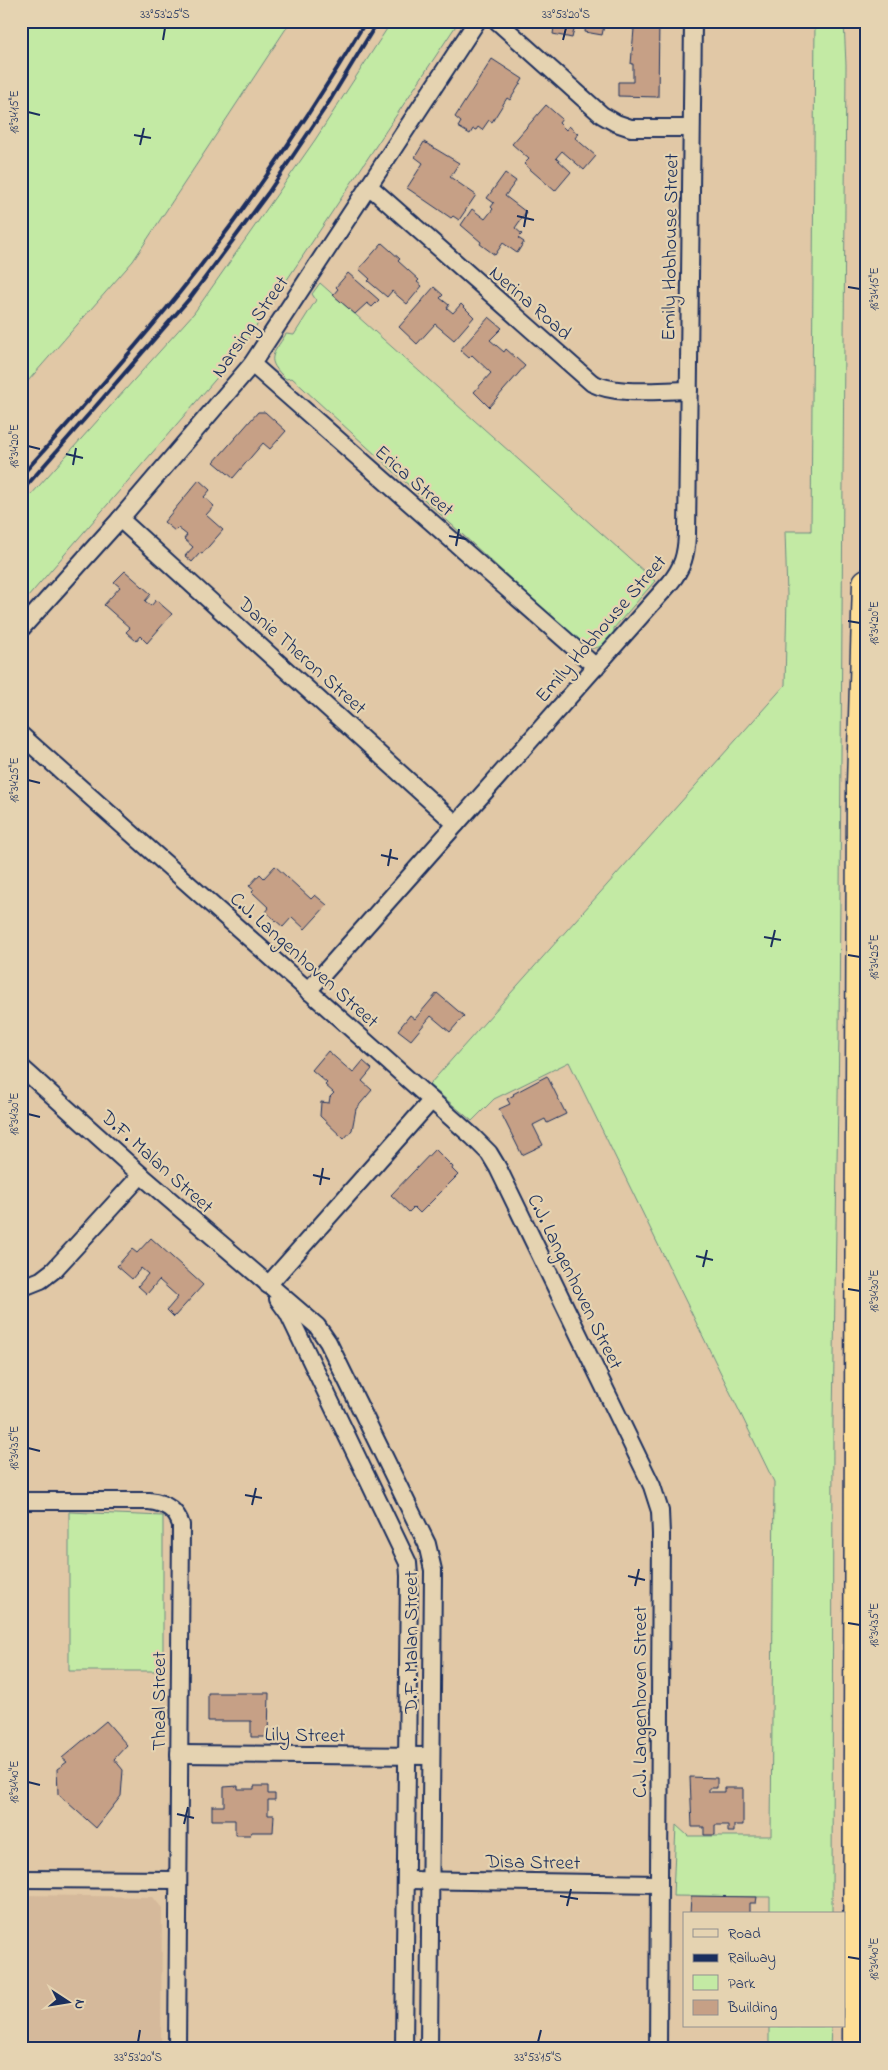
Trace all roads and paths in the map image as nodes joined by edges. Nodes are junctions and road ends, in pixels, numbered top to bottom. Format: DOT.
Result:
graph roads {
  1 [pos="477,21"];
  2 [pos="497,21"];
  3 [pos="693,21"];
  4 [pos="691,128"];
  5 [pos="369,186"];
  6 [pos="252,364"];
  7 [pos="689,390"];
  8 [pos="120,519"];
  9 [pos="867,583"];
  10 [pos="21,630"];
  11 [pos="596,667"];
  12 [pos="21,735"];
  13 [pos="456,824"];
  14 [pos="308,991"];
  15 [pos="21,1067"];
  16 [pos="431,1101"];
  17 [pos="141,1175"];
  18 [pos="268,1285"];
  19 [pos="21,1288"];
  20 [pos="21,1501"];
  21 [pos="430,1552"];
  22 [pos="408,1562"];
  23 [pos="179,1754"];
  24 [pos="406,1756"];
  25 [pos="430,1756"];
  26 [pos="21,1879"];
  27 [pos="177,1880"];
  28 [pos="406,1880"];
  29 [pos="431,1881"];
  30 [pos="659,1884"];
  31 [pos="177,2049"];
  32 [pos="404,2049"];
  33 [pos="429,2049"];
  34 [pos="658,2049"];
  35 [pos="857,2049"];
  1 -- 5 [label="street, Narsing Street"];
  2 -- 4 [label="street"];
  3 -- 4 [label="street, Emily Hobhouse Street"];
  4 -- 7 [label="street, Emily Hobhouse Street"];
  5 -- 6 [label="street, Narsing Street"];
  5 -- 7 [label="street, Nerina Road"];
  6 -- 8 [label="street, Narsing Street"];
  6 -- 11 [label="street, Erica Street"];
  7 -- 11 [label="street, Emily Hobhouse Street"];
  8 -- 10 [label="street, Narsing Street"];
  8 -- 13 [label="street, Danie Theron Street"];
  9 -- 35 [label="highway"];
  11 -- 13 [label="street, Emily Hobhouse Street"];
  12 -- 14 [label="street, C.J. Langenhoven Street"];
  13 -- 14 [label="street, Emily Hobhouse Street"];
  14 -- 16 [label="street, C.J. Langenhoven Street"];
  15 -- 17 [label="street, D.F. Malan Street"];
  16 -- 18 [label="street"];
  16 -- 30 [label="street, C.J. Langenhoven Street"];
  17 -- 18 [label="street, D.F. Malan Street"];
  17 -- 19 [label="street"];
  18 -- 21 [label="street, D.F. Malan Street"];
  18 -- 22 [label="street, D.F. Malan Street"];
  20 -- 23 [label="street, Theal Street"];
  21 -- 22 [label="street"];
  21 -- 25 [label="street, D.F. Malan Street"];
  22 -- 24 [label="street, D.F. Malan Street"];
  23 -- 24 [label="street, Lily Street"];
  23 -- 27 [label="street, Theal Street"];
  24 -- 25 [label="street, Lily Street"];
  24 -- 28 [label="street, D.F. Malan Street"];
  25 -- 29 [label="street, D.F. Malan Street"];
  26 -- 27 [label="street"];
  27 -- 31 [label="street, Theal Street"];
  28 -- 29 [label="street, Disa Street"];
  28 -- 32 [label="street, D.F. Malan Street"];
  29 -- 30 [label="street, Disa Street"];
  29 -- 33 [label="street, D.F. Malan Street"];
  30 -- 34 [label="street, C.J. Langenhoven Street"];
}
